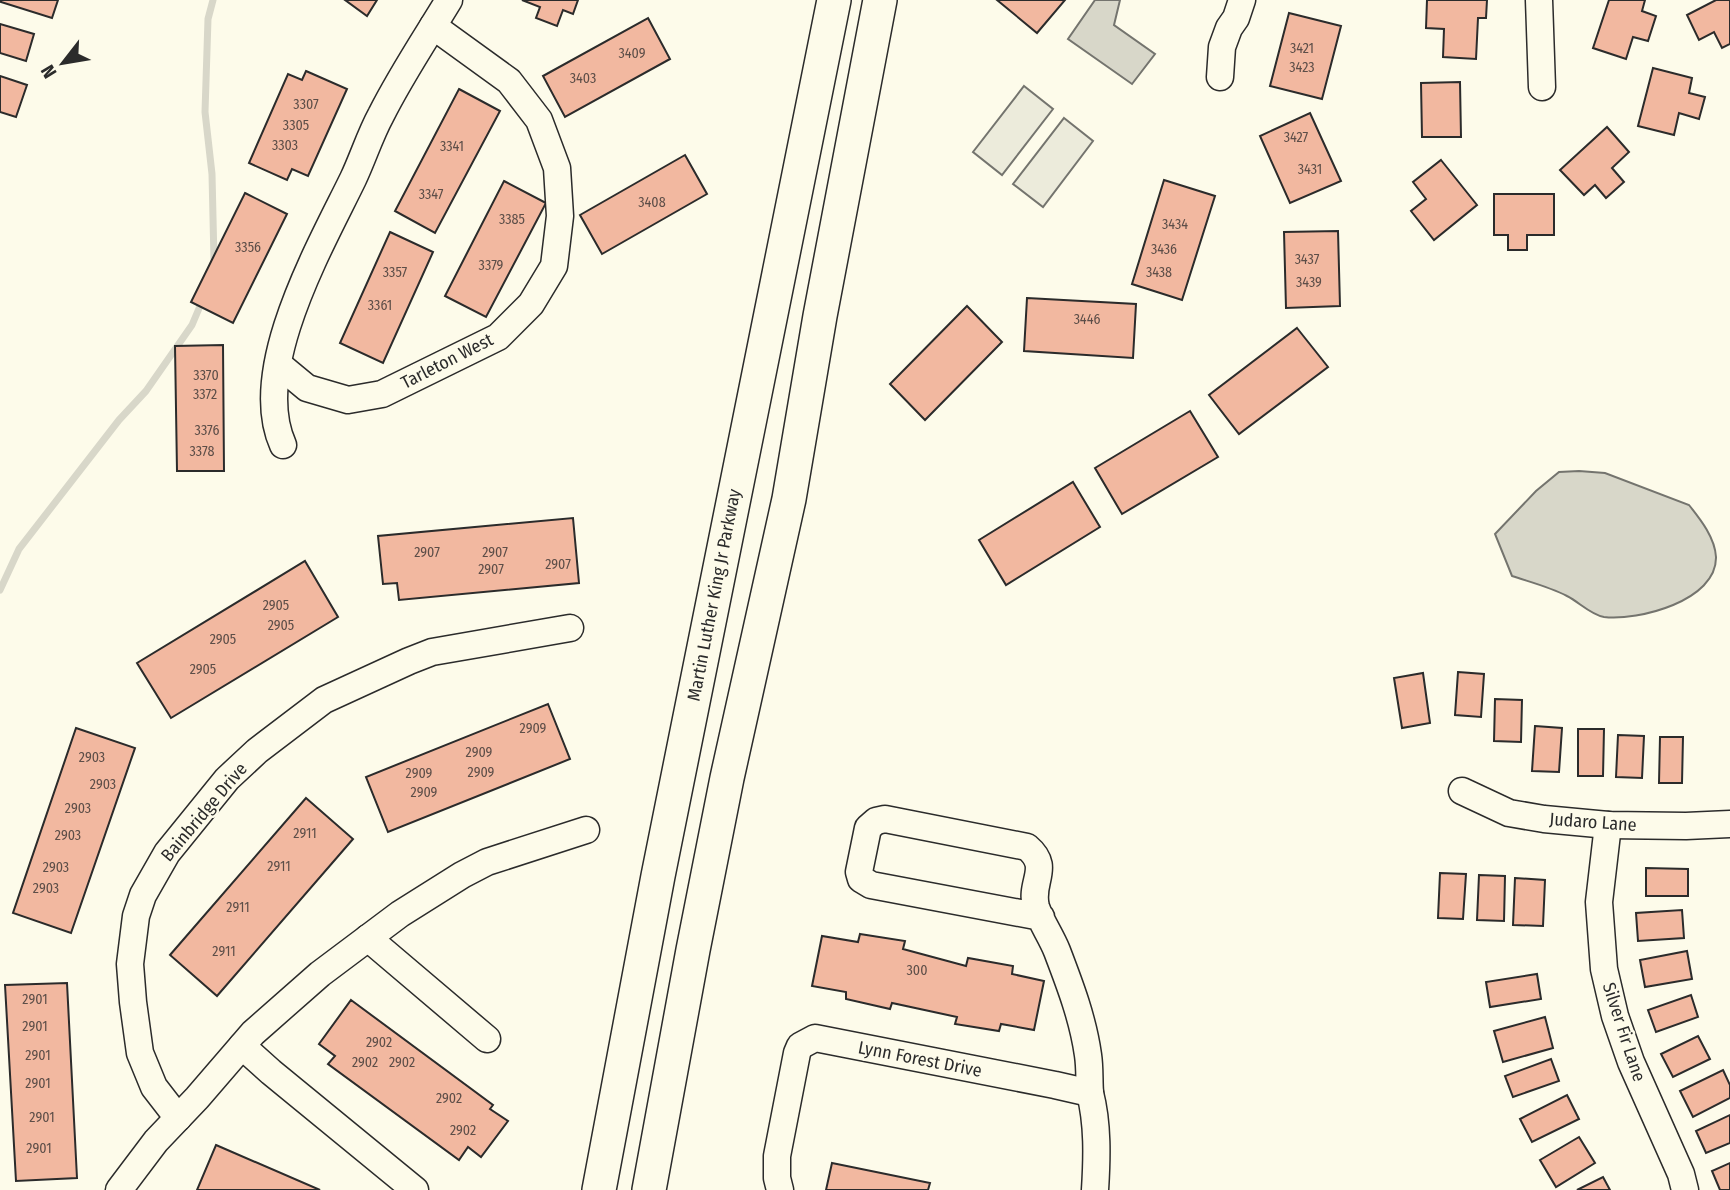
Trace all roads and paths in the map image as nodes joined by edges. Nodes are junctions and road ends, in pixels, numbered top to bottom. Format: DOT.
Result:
graph roads {
  1 [pos="449,0"];
  2 [pos="834,0"];
  3 [pos="880,0"];
  4 [pos="1242,0"];
  5 [pos="1539,0"];
  6 [pos="433,26"];
  7 [pos="1220,77"];
  8 [pos="1542,87"];
  9 [pos="278,364"];
  10 [pos="284,445"];
  11 [pos="570,628"];
  12 [pos="1462,791"];
  13 [pos="1730,824"];
  14 [pos="1608,825"];
  15 [pos="586,830"];
  16 [pos="1041,917"];
  17 [pos="368,938"];
  18 [pos="487,1039"];
  19 [pos="242,1046"];
  20 [pos="1090,1093"];
  21 [pos="178,1118"];
  22 [pos="119,1190"];
  23 [pos="415,1190"];
  24 [pos="599,1190"];
  25 [pos="649,1190"];
  26 [pos="780,1190"];
  27 [pos="1095,1190"];
  28 [pos="1685,1190"];
  1 -- 6 [label="street"];
  2 -- 24 [label="main road, Martin Luther King Jr Parkway"];
  3 -- 25 [label="main road"];
  4 -- 7 [label="street"];
  5 -- 8 [label="street"];
  6 -- 9 [label="street"];
  6 -- 9 [label="street, Tarleton West"];
  9 -- 10 [label="street"];
  11 -- 21 [label="street, Bainbridge Drive"];
  12 -- 14 [label="street, Judaro Lane"];
  13 -- 14 [label="street, Judaro Lane"];
  14 -- 28 [label="street, Silver Fir Lane"];
  15 -- 17 [label="street"];
  16 -- 16 [label="street"];
  16 -- 20 [label="street"];
  17 -- 18 [label="street"];
  17 -- 19 [label="street"];
  19 -- 21 [label="street"];
  19 -- 23 [label="street"];
  20 -- 26 [label="street, Lynn Forest Drive"];
  20 -- 27 [label="street"];
  21 -- 22 [label="street"];
}
